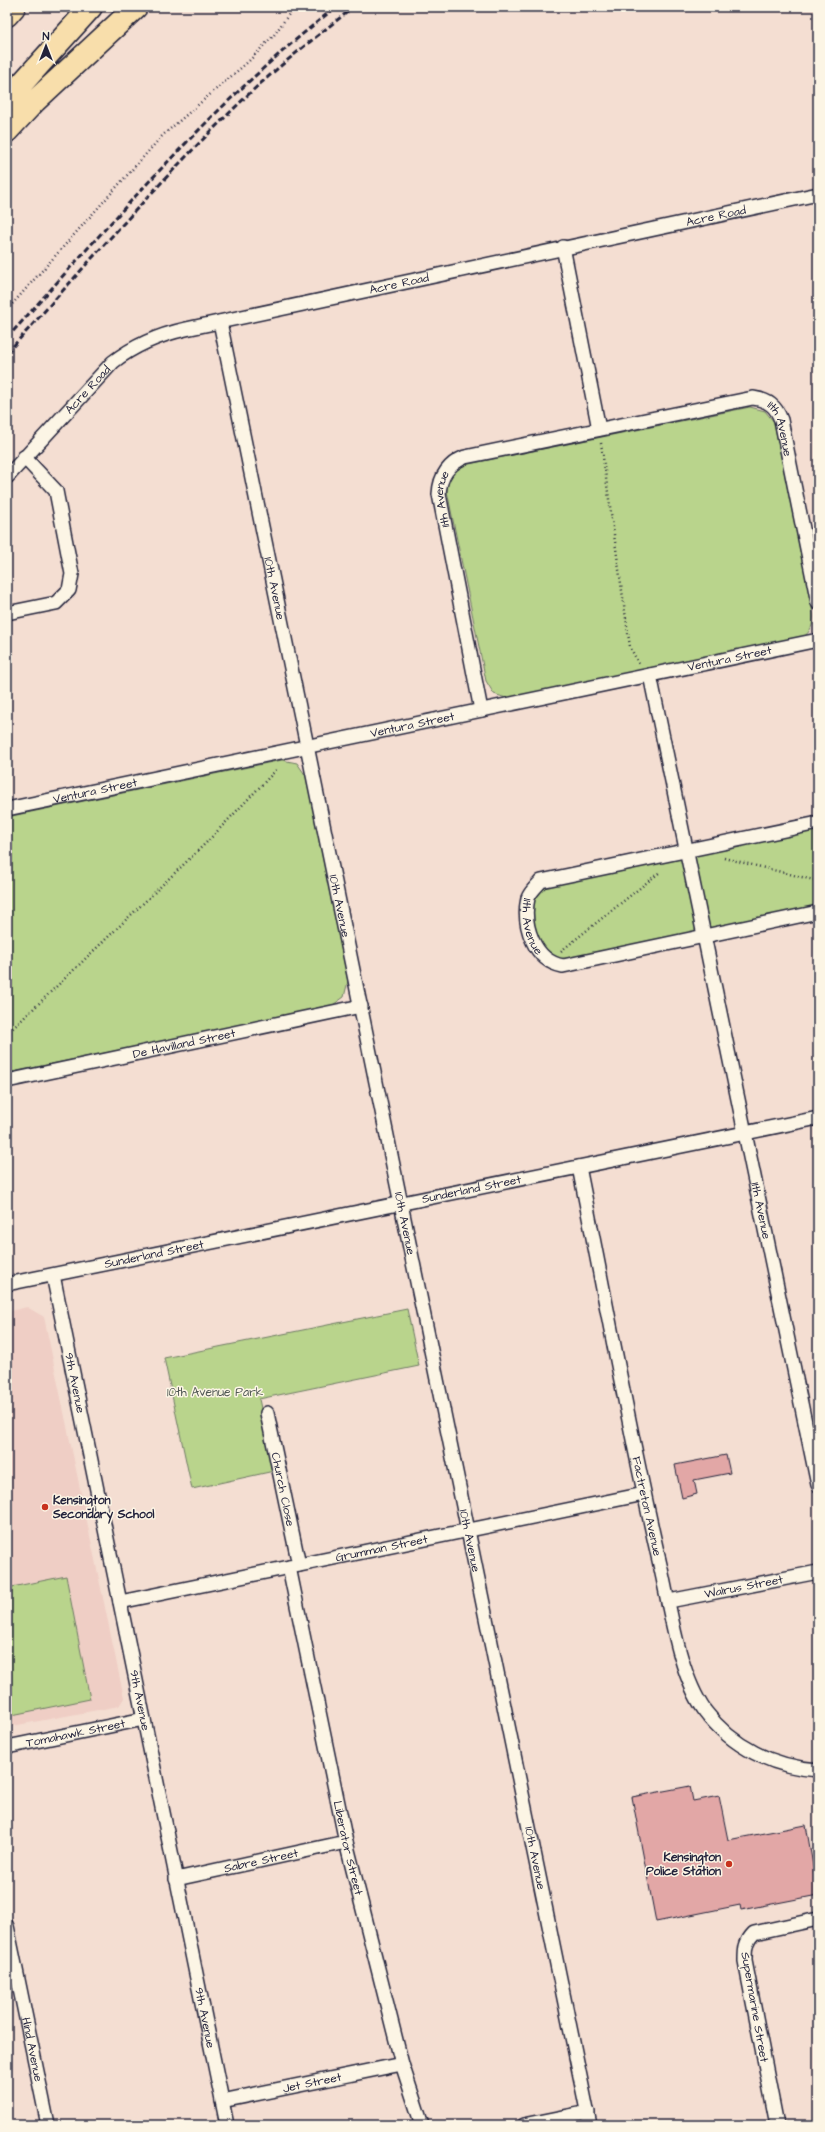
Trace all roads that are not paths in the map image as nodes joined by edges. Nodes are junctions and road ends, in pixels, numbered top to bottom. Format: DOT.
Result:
graph roads {
  1 [pos="14,7"];
  2 [pos="91,7"];
  3 [pos="136,7"];
  4 [pos="7,15"];
  5 [pos="7,100"];
  6 [pos="7,131"];
  7 [pos="818,194"];
  8 [pos="564,247"];
  9 [pos="220,322"];
  10 [pos="599,428"];
  11 [pos="24,457"];
  12 [pos="7,477"];
  13 [pos="818,603"];
  14 [pos="7,613"];
  15 [pos="818,640"];
  16 [pos="650,675"];
  17 [pos="481,710"];
  18 [pos="308,747"];
  19 [pos="7,810"];
  20 [pos="818,823"];
  21 [pos="688,850"];
  22 [pos="818,912"];
  23 [pos="705,936"];
  24 [pos="361,1006"];
  25 [pos="7,1081"];
  26 [pos="818,1118"];
  27 [pos="745,1133"];
  28 [pos="579,1167"];
  29 [pos="401,1204"];
  30 [pos="53,1275"];
  31 [pos="7,1284"];
  32 [pos="267,1414"];
  33 [pos="818,1485"];
  34 [pos="644,1494"];
  35 [pos="468,1530"];
  36 [pos="294,1566"];
  37 [pos="818,1572"];
  38 [pos="669,1601"];
  39 [pos="120,1602"];
  40 [pos="144,1719"];
  41 [pos="7,1747"];
  42 [pos="818,1770"];
  43 [pos="346,1842"];
  44 [pos="176,1879"];
  45 [pos="818,1919"];
  46 [pos="7,1926"];
  47 [pos="402,2064"];
  48 [pos="222,2101"];
  49 [pos="588,2112"];
  50 [pos="48,2125"];
  51 [pos="227,2125"];
  52 [pos="422,2125"];
  53 [pos="524,2125"];
  54 [pos="590,2125"];
  55 [pos="777,2125"];
  1 -- 4 [label="highway"];
  2 -- 5 [label="highway"];
  3 -- 6 [label="highway"];
  7 -- 8 [label="street, Acre Road"];
  8 -- 9 [label="street, Acre Road"];
  8 -- 10 [label="street"];
  9 -- 11 [label="street, Acre Road"];
  9 -- 18 [label="street, 10th Avenue"];
  10 -- 13 [label="street, 11th Avenue"];
  10 -- 17 [label="street, 11th Avenue"];
  11 -- 12 [label="street, Acre Road"];
  11 -- 14 [label="street"];
  15 -- 16 [label="street, Ventura Street"];
  16 -- 17 [label="street, Ventura Street"];
  16 -- 21 [label="street, 11th Avenue"];
  17 -- 18 [label="street, Ventura Street"];
  18 -- 19 [label="street, Ventura Street"];
  18 -- 24 [label="street, 10th Avenue"];
  20 -- 21 [label="street, 11th Avenue"];
  21 -- 23 [label="street, 11th Avenue"];
  21 -- 23 [label="street, 11th Avenue"];
  22 -- 23 [label="street, 11th Avenue"];
  23 -- 27 [label="street, 11th Avenue"];
  24 -- 25 [label="street, De Havilland Street"];
  24 -- 29 [label="street, 10th Avenue"];
  26 -- 27 [label="street, Sunderland Street"];
  27 -- 28 [label="street, Sunderland Street"];
  27 -- 33 [label="street, 11th Avenue"];
  28 -- 29 [label="street, Sunderland Street"];
  28 -- 34 [label="street, Factreton Avenue"];
  29 -- 30 [label="street, Sunderland Street"];
  29 -- 35 [label="street, 10th Avenue"];
  30 -- 31 [label="street, Sunderland Street"];
  30 -- 39 [label="street, 9th Avenue"];
  32 -- 36 [label="street, Church Close"];
  34 -- 35 [label="street, Grumman Street"];
  34 -- 38 [label="street, Factreton Avenue"];
  35 -- 36 [label="street, Grumman Street"];
  35 -- 49 [label="street, 10th Avenue"];
  36 -- 39 [label="street, Grumman Street"];
  36 -- 43 [label="street, Liberator Street"];
  37 -- 38 [label="street, Walrus Street"];
  38 -- 42 [label="street, Factreton Avenue"];
  39 -- 40 [label="street, 9th Avenue"];
  40 -- 41 [label="street, Tomahawk Street"];
  40 -- 44 [label="street, 9th Avenue"];
  43 -- 44 [label="street, Sabre Street"];
  43 -- 47 [label="street, Liberator Street"];
  44 -- 48 [label="street, 9th Avenue"];
  45 -- 55 [label="street, Supermarine Street"];
  46 -- 50 [label="street, Hind Avenue"];
  47 -- 48 [label="street, Jet Street"];
  47 -- 52 [label="street, Liberator Street"];
  48 -- 51 [label="street, 9th Avenue"];
  49 -- 53 [label="street"];
  49 -- 54 [label="street, 10th Avenue"];
}
